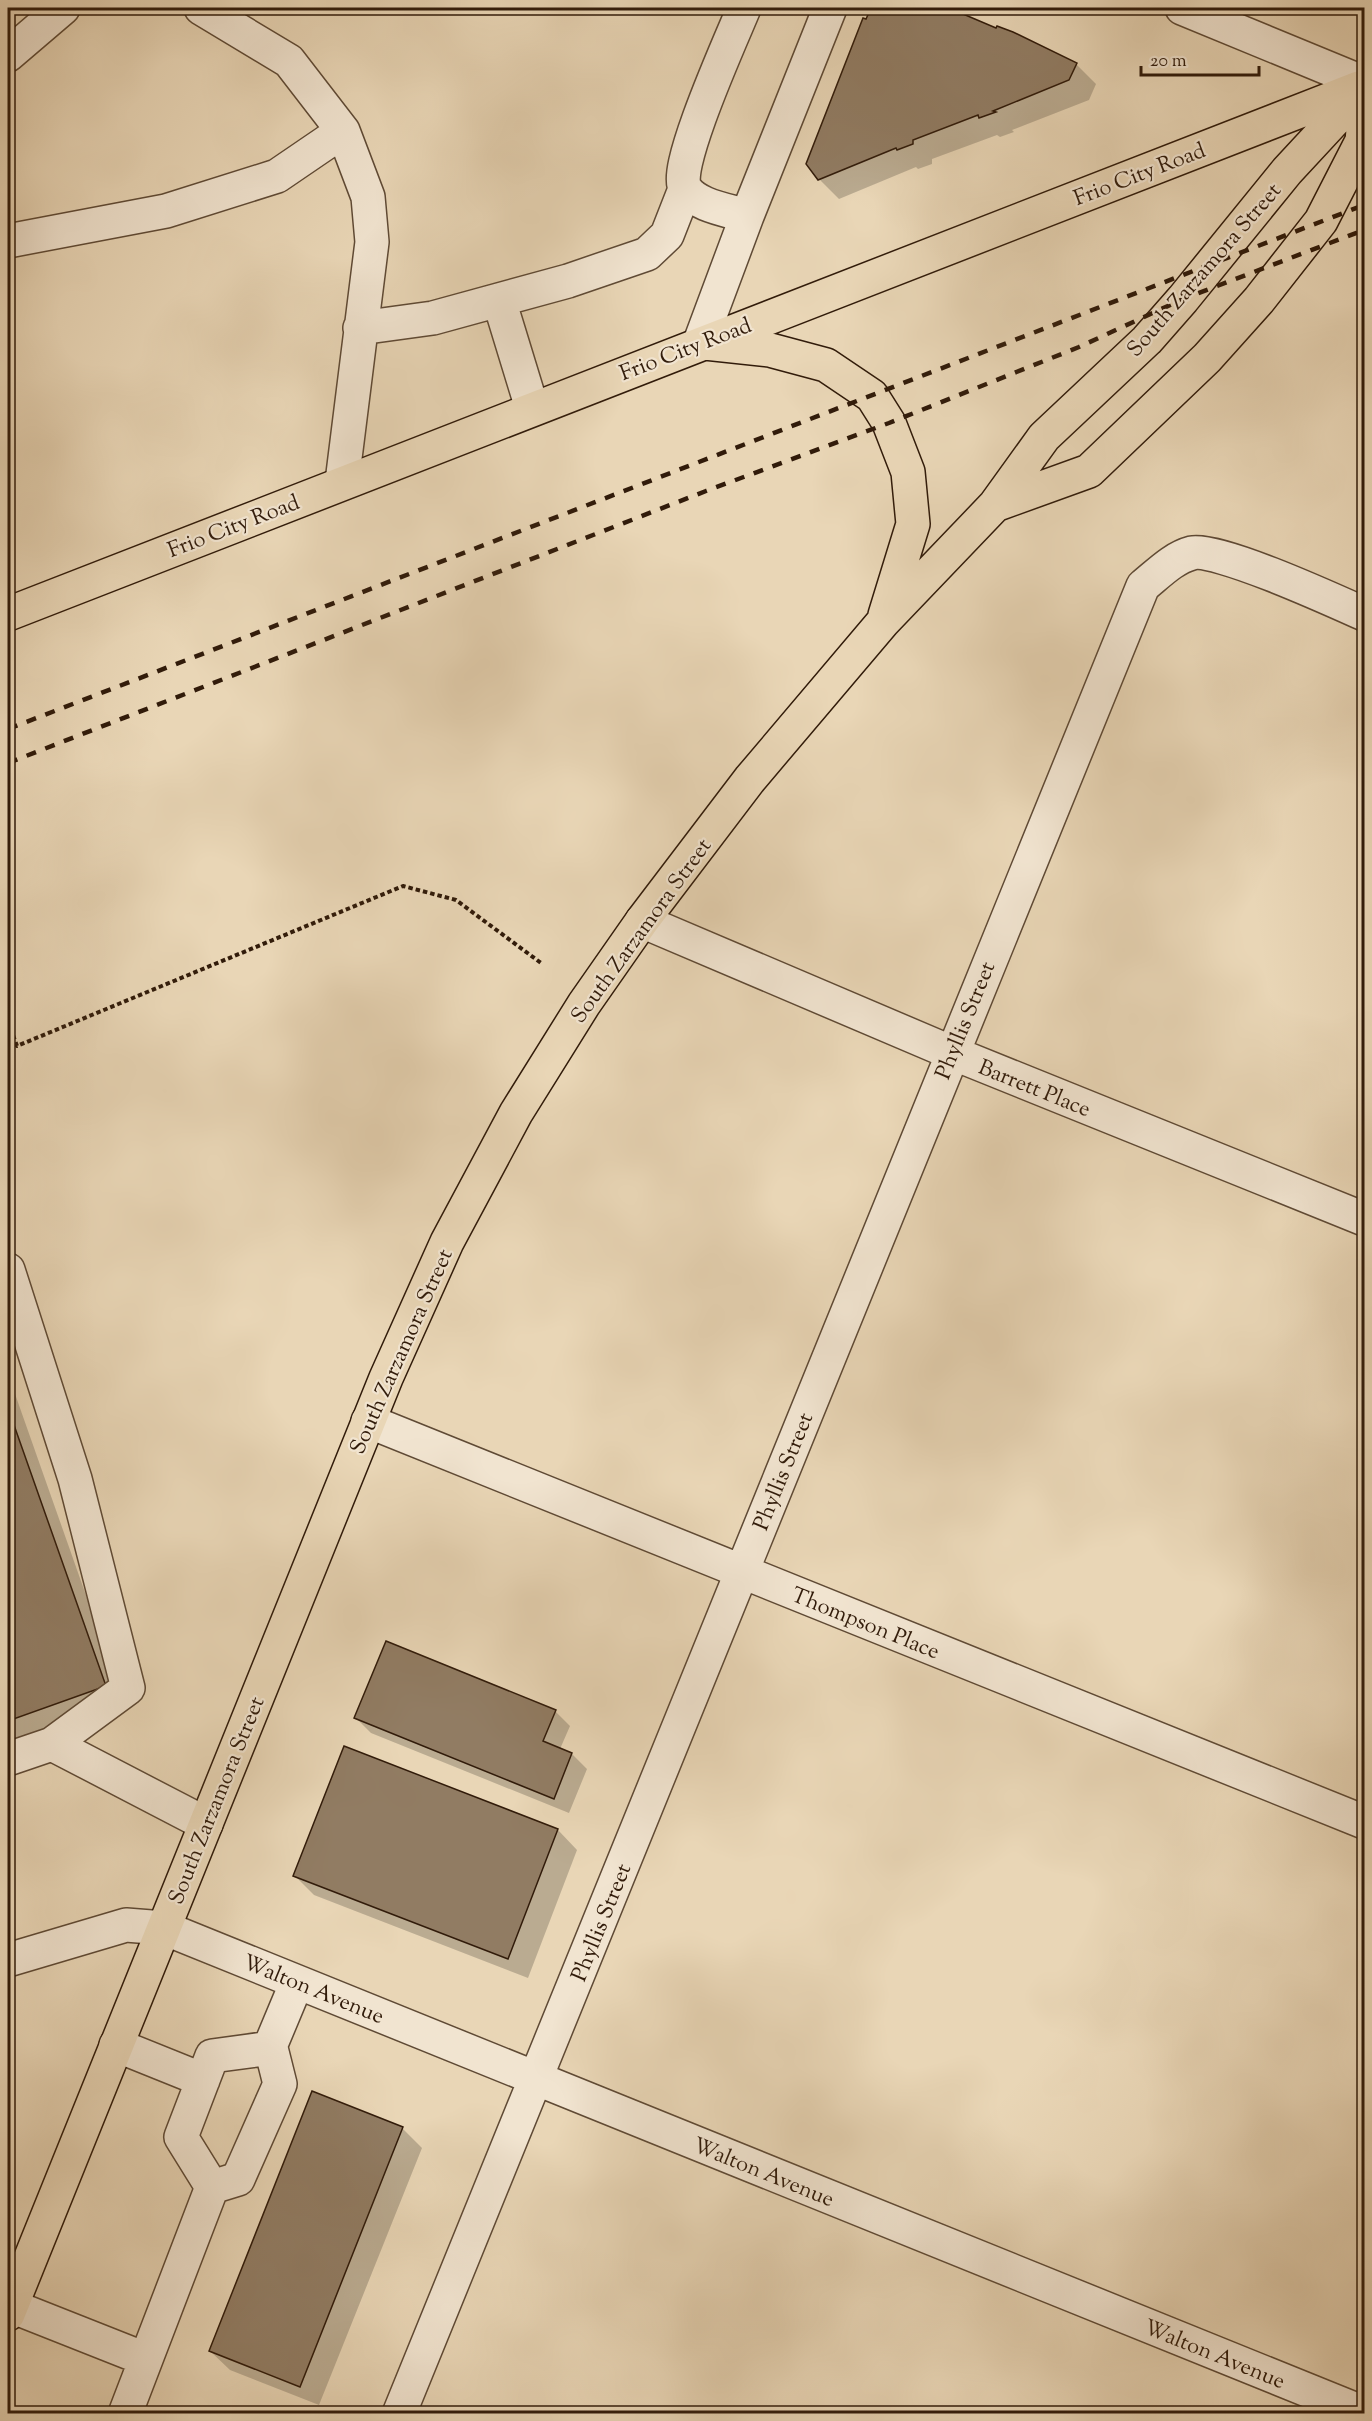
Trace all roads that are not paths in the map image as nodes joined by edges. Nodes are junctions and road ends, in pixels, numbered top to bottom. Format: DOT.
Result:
graph roads {
  1 [pos="63,8"];
  2 [pos="201,8"];
  3 [pos="744,8"];
  4 [pos="830,8"];
  5 [pos="1182,8"];
  6 [pos="8,55"];
  7 [pos="1365,86"];
  8 [pos="1365,120"];
  9 [pos="343,131"];
  10 [pos="685,189"];
  11 [pos="747,216"];
  12 [pos="8,241"];
  13 [pos="499,300"];
  14 [pos="360,328"];
  15 [pos="700,342"];
  16 [pos="532,408"];
  17 [pos="342,482"];
  18 [pos="995,505"];
  19 [pos="8,614"];
  20 [pos="1365,614"];
  21 [pos="883,622"];
  22 [pos="642,921"];
  23 [pos="950,1052"];
  24 [pos="1365,1219"];
  25 [pos="8,1270"];
  26 [pos="368,1421"];
  27 [pos="742,1572"];
  28 [pos="52,1744"];
  29 [pos="8,1759"];
  30 [pos="1365,1822"];
  31 [pos="206,1824"];
  32 [pos="164,1928"];
  33 [pos="8,1960"];
  34 [pos="297,1982"];
  35 [pos="116,2045"];
  36 [pos="269,2049"];
  37 [pos="536,2079"];
  38 [pos="203,2080"];
  39 [pos="212,2187"];
  40 [pos="9,2310"];
  41 [pos="145,2359"];
  42 [pos="1365,2413"];
  43 [pos="125,2414"];
  44 [pos="399,2414"];
  1 -- 6 [label="street"];
  2 -- 9 [label="street"];
  3 -- 10 [label="street"];
  4 -- 11 [label="street"];
  5 -- 7 [label="street"];
  7 -- 15 [label="main road, Frio City Road"];
  7 -- 18 [label="main road, South Zarzamora Street"];
  8 -- 18 [label="main road, South Zarzamora Street"];
  9 -- 12 [label="street"];
  9 -- 14 [label="street"];
  10 -- 11 [label="street"];
  10 -- 13 [label="street"];
  11 -- 15 [label="street"];
  13 -- 14 [label="street"];
  13 -- 16 [label="street"];
  14 -- 17 [label="street"];
  15 -- 16 [label="main road, Frio City Road"];
  15 -- 21 [label="main road"];
  16 -- 17 [label="main road, Frio City Road"];
  17 -- 19 [label="main road, Frio City Road"];
  18 -- 21 [label="main road, South Zarzamora Street"];
  20 -- 23 [label="street, Phyllis Street"];
  21 -- 22 [label="main road, South Zarzamora Street"];
  22 -- 23 [label="street, Barrett Place"];
  22 -- 26 [label="main road, South Zarzamora Street"];
  23 -- 24 [label="street, Barrett Place"];
  23 -- 27 [label="street, Phyllis Street"];
  25 -- 28 [label="street"];
  26 -- 27 [label="street, Thompson Place"];
  26 -- 31 [label="main road, South Zarzamora Street"];
  27 -- 30 [label="street, Thompson Place"];
  27 -- 37 [label="street, Phyllis Street"];
  28 -- 29 [label="street"];
  28 -- 31 [label="street"];
  31 -- 32 [label="main road, South Zarzamora Street"];
  32 -- 33 [label="street, Walton Avenue"];
  32 -- 34 [label="street, Walton Avenue"];
  32 -- 35 [label="main road, South Zarzamora Street"];
  34 -- 36 [label="street"];
  34 -- 37 [label="street, Walton Avenue"];
  35 -- 38 [label="street"];
  35 -- 40 [label="main road, South Zarzamora Street"];
  36 -- 38 [label="street"];
  36 -- 39 [label="street"];
  37 -- 42 [label="street, Walton Avenue"];
  37 -- 44 [label="street, Phyllis Street"];
  38 -- 39 [label="street"];
  39 -- 41 [label="street"];
  40 -- 41 [label="street"];
  41 -- 43 [label="street"];
}
